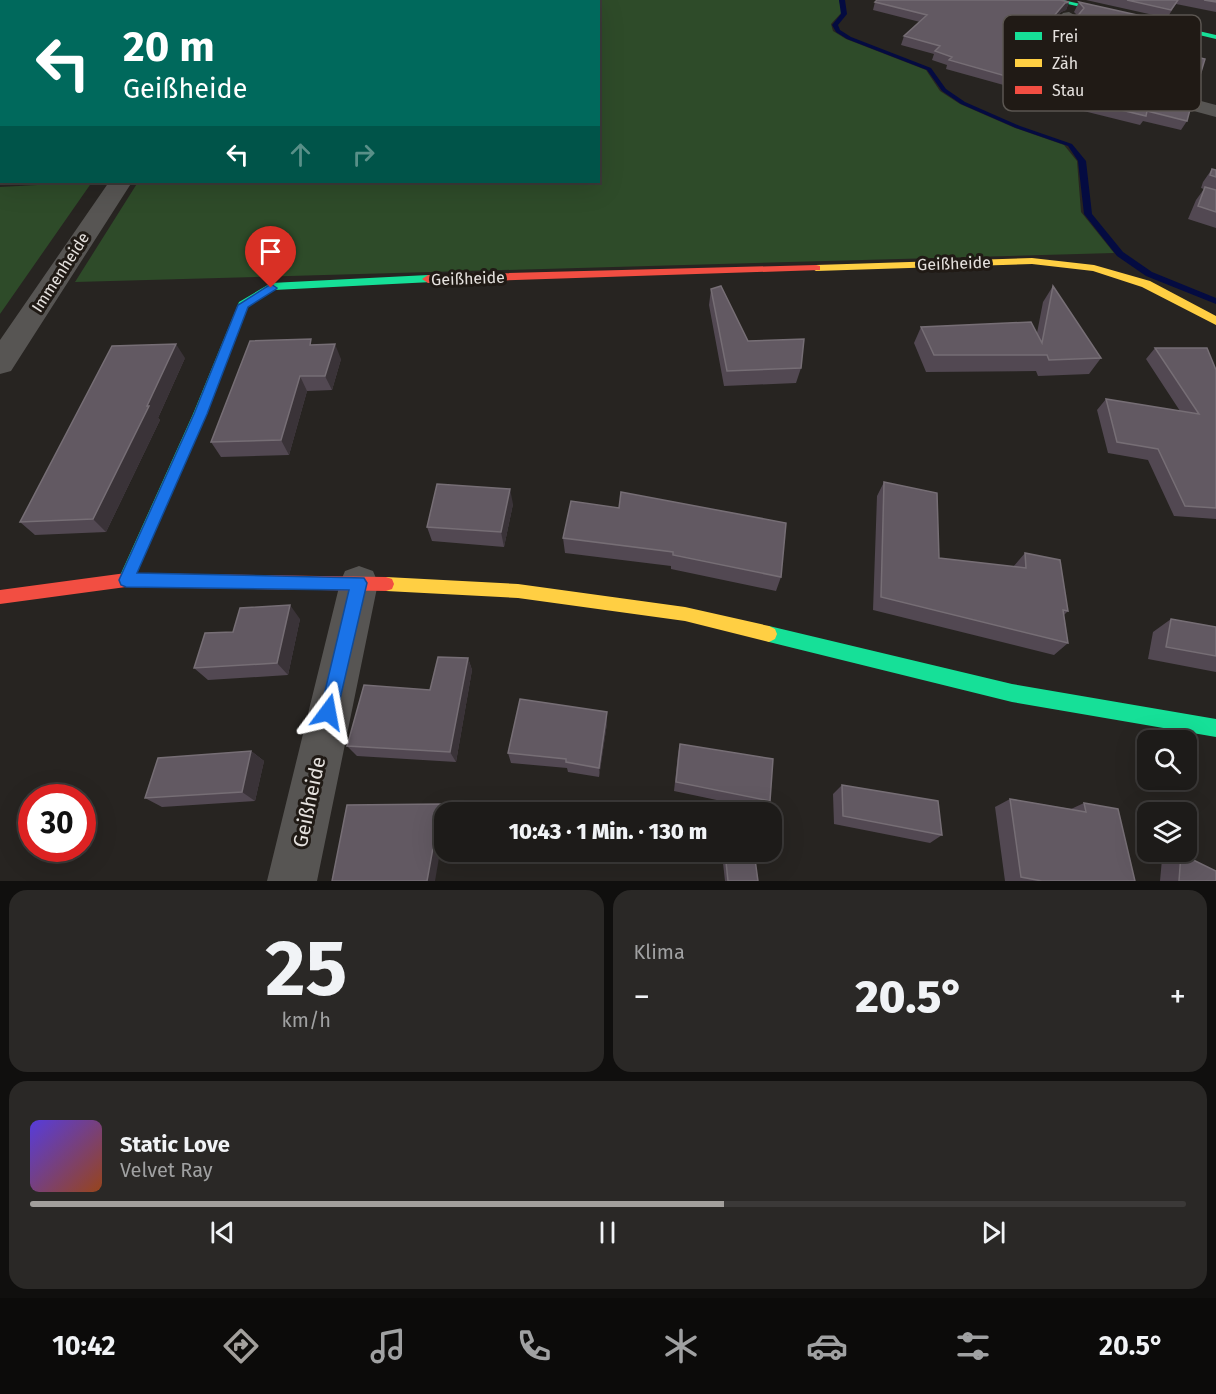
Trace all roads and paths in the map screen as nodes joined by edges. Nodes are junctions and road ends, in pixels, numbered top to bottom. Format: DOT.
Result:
graph roads {
  1 [pos="1054,0"];
  2 [pos="1120,15"];
  3 [pos="1201,34"];
  4 [pos="1216,37"];
  5 [pos="1201,107"];
  6 [pos="1216,111"];
  7 [pos="119,183"];
  8 [pos="1216,321"];
  9 [pos="0,363"];
  10 [pos="126,580"];
  11 [pos="359,583"];
  12 [pos="0,597"];
  13 [pos="1216,728"];
  14 [pos="292,881"];
  1 -- 2 [label="street"];
  3 -- 4 [label="street"];
  5 -- 6 [label="street"];
  7 -- 9 [label="street, Immenheide"];
  8 -- 10 [label="street, Geißheide"];
  10 -- 11 [label="street"];
  10 -- 12 [label="street"];
  11 -- 13 [label="street"];
  11 -- 14 [label="street, Geißheide"];
}
